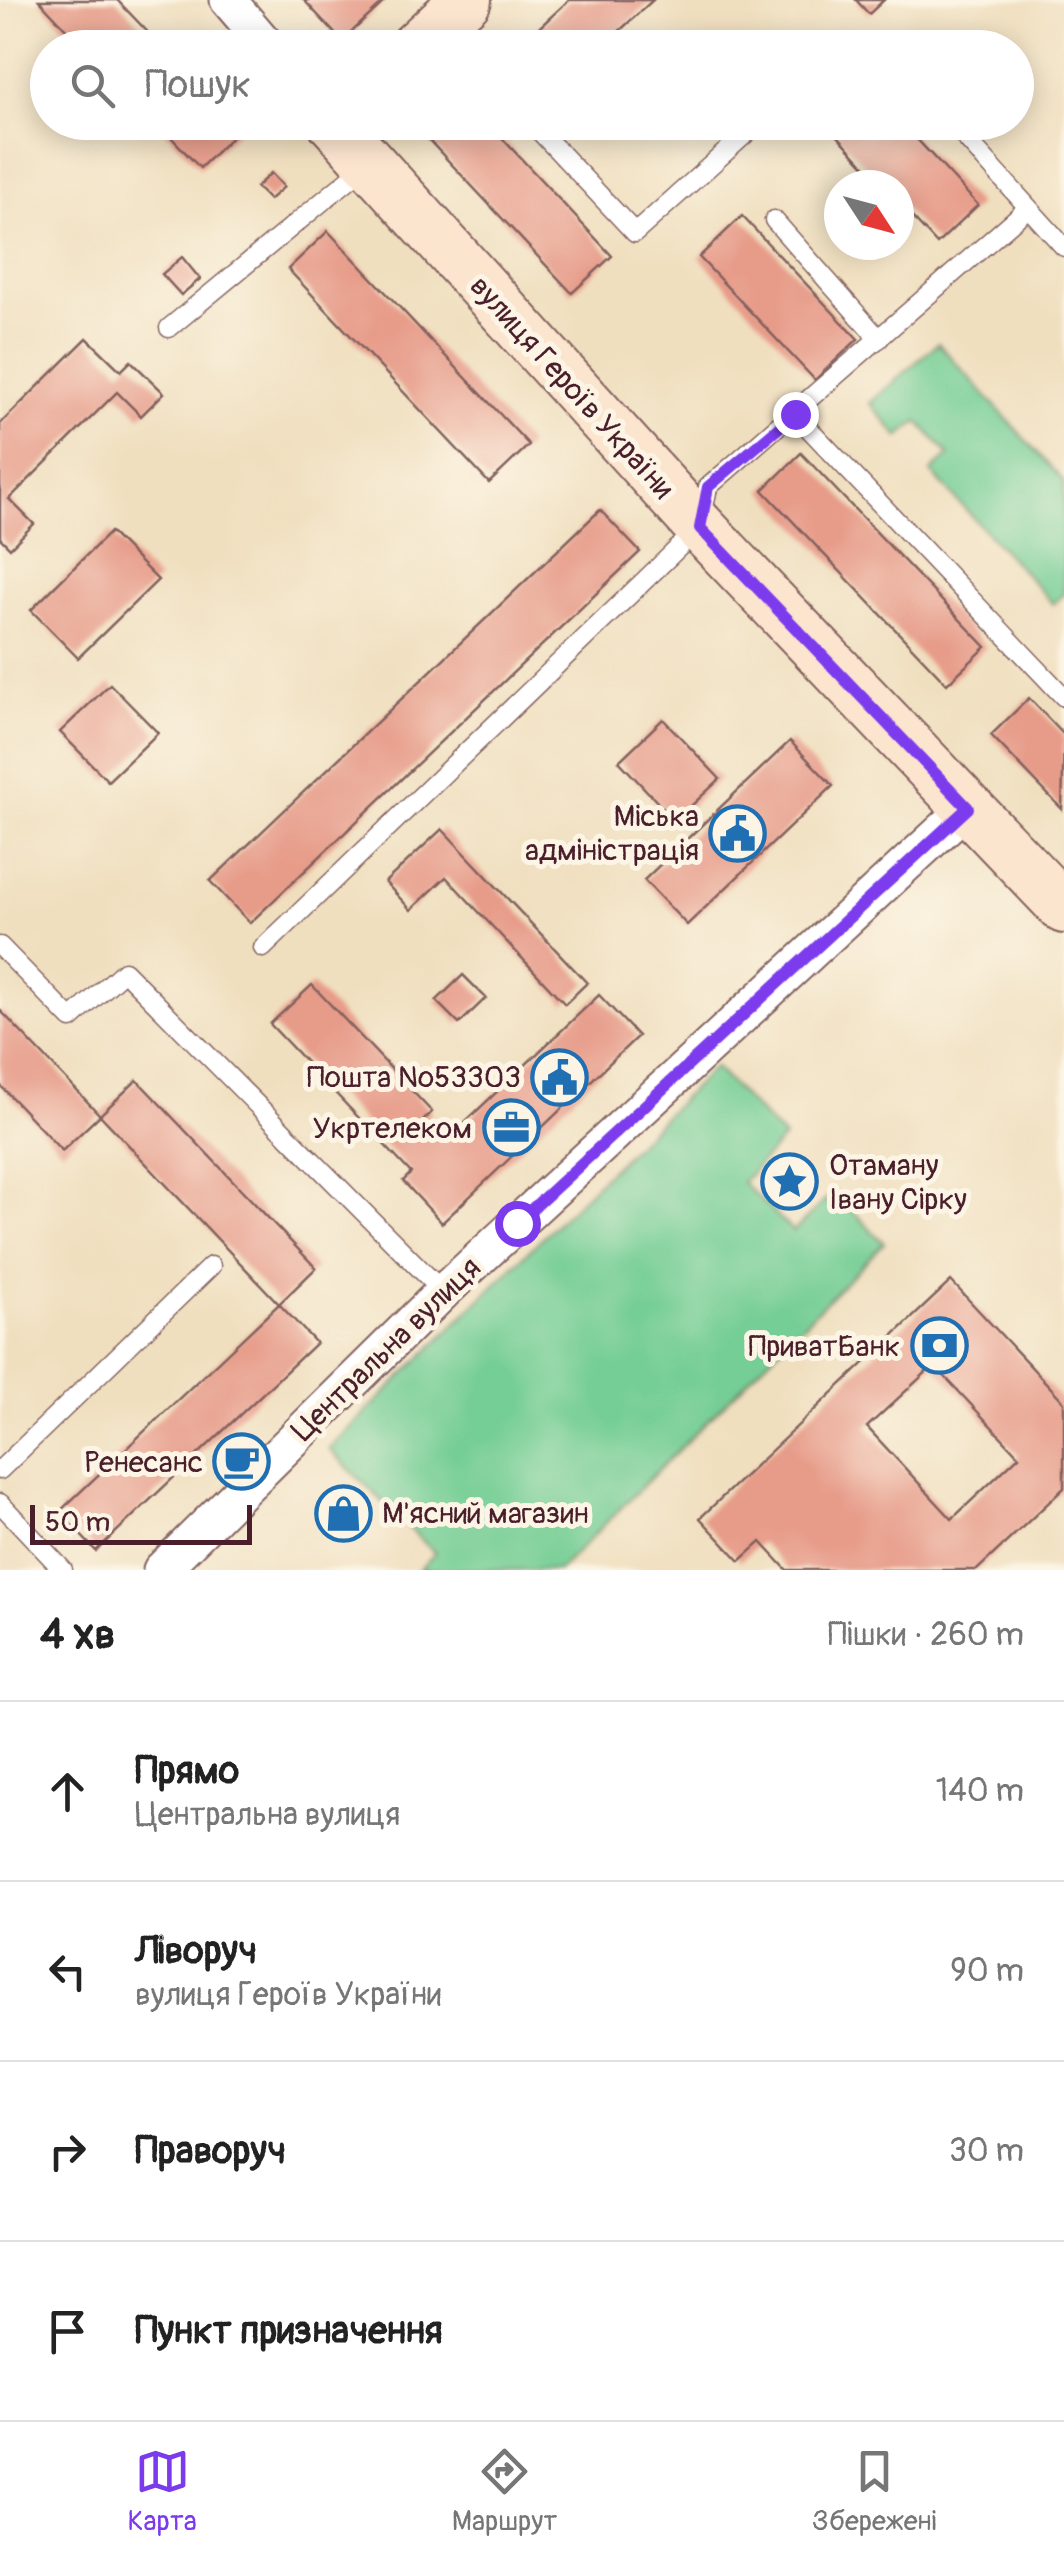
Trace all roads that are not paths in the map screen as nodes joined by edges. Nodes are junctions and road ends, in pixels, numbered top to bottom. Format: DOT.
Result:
graph roads {
  1 [pos="232,2"];
  2 [pos="255,30"];
  3 [pos="349,140"];
  4 [pos="548,140"];
  5 [pos="739,140"];
  6 [pos="967,140"];
  7 [pos="369,162"];
  8 [pos="1028,208"];
  9 [pos="774,220"];
  10 [pos="1064,247"];
  11 [pos="169,328"];
  12 [pos="880,340"];
  13 [pos="795,414"];
  14 [pos="700,528"];
  15 [pos="1064,697"];
  16 [pos="968,808"];
  17 [pos="1064,908"];
  18 [pos="0,946"];
  19 [pos="263,948"];
  20 [pos="211,1266"];
  21 [pos="443,1292"];
  22 [pos="0,1470"];
  23 [pos="0,1504"];
  24 [pos="63,1570"];
  25 [pos="161,1570"];
  1 -- 2 [label="street"];
  3 -- 7 [label="street, вулиця Героїв України"];
  4 -- 5 [label="lane"];
  6 -- 8 [label="lane"];
  7 -- 11 [label="lane"];
  7 -- 14 [label="street, вулиця Героїв України"];
  8 -- 10 [label="lane"];
  8 -- 12 [label="lane"];
  9 -- 12 [label="lane"];
  12 -- 13 [label="lane"];
  13 -- 14 [label="lane"];
  13 -- 15 [label="lane"];
  14 -- 16 [label="street, вулиця Героїв України"];
  14 -- 19 [label="lane"];
  16 -- 17 [label="street, вулиця Героїв України"];
  16 -- 21 [label="street, Центральна вулиця"];
  18 -- 21 [label="lane"];
  20 -- 22 [label="lane"];
  21 -- 25 [label="street, Центральна вулиця"];
  23 -- 24 [label="lane"];
}
